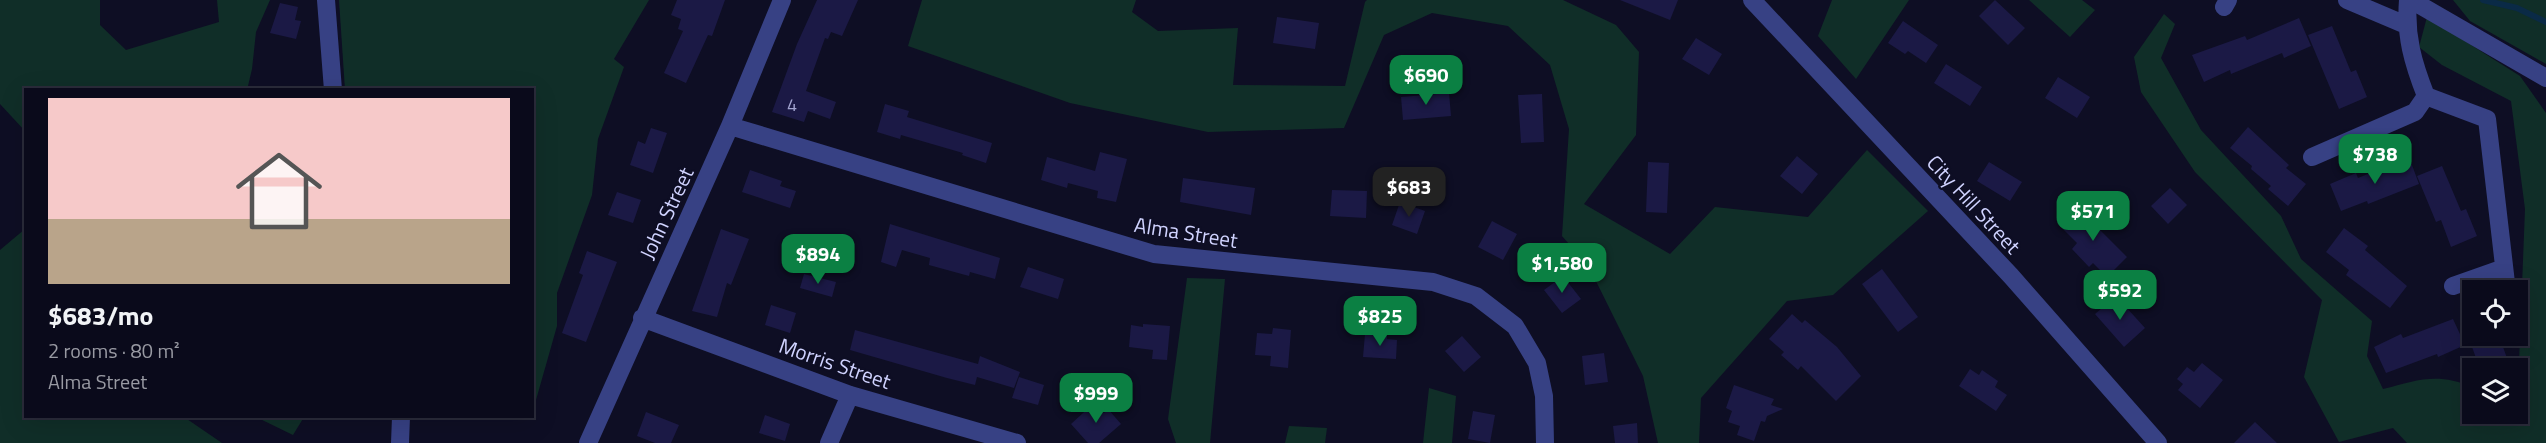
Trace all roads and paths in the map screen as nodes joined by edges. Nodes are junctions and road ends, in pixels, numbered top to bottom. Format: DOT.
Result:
graph roads {
  1 [pos="326,0"];
  2 [pos="782,0"];
  3 [pos="1752,0"];
  4 [pos="2347,0"];
  5 [pos="2410,0"];
  6 [pos="2406,25"];
  7 [pos="2546,78"];
  8 [pos="333,88"];
  9 [pos="2426,96"];
  10 [pos="730,126"];
  11 [pos="2312,157"];
  12 [pos="2453,286"];
  13 [pos="642,318"];
  14 [pos="850,395"];
  15 [pos="401,418"];
  16 [pos="400,443"];
  17 [pos="588,443"];
  18 [pos="829,443"];
  19 [pos="1017,443"];
  20 [pos="1545,443"];
  21 [pos="2158,443"];
  1 -- 8 [label="street"];
  2 -- 10 [label="street, John Street"];
  3 -- 21 [label="street, City Hill Street"];
  4 -- 6 [label="street"];
  5 -- 6 [label="street"];
  5 -- 7 [label="street"];
  6 -- 9 [label="street"];
  9 -- 11 [label="street"];
  9 -- 12 [label="street"];
  10 -- 13 [label="street, John Street"];
  10 -- 20 [label="street, Alma Street"];
  13 -- 14 [label="street, Morris Street"];
  13 -- 17 [label="street, John Street"];
  14 -- 18 [label="street"];
  14 -- 19 [label="street, Morris Street"];
  15 -- 16 [label="street"];
}
